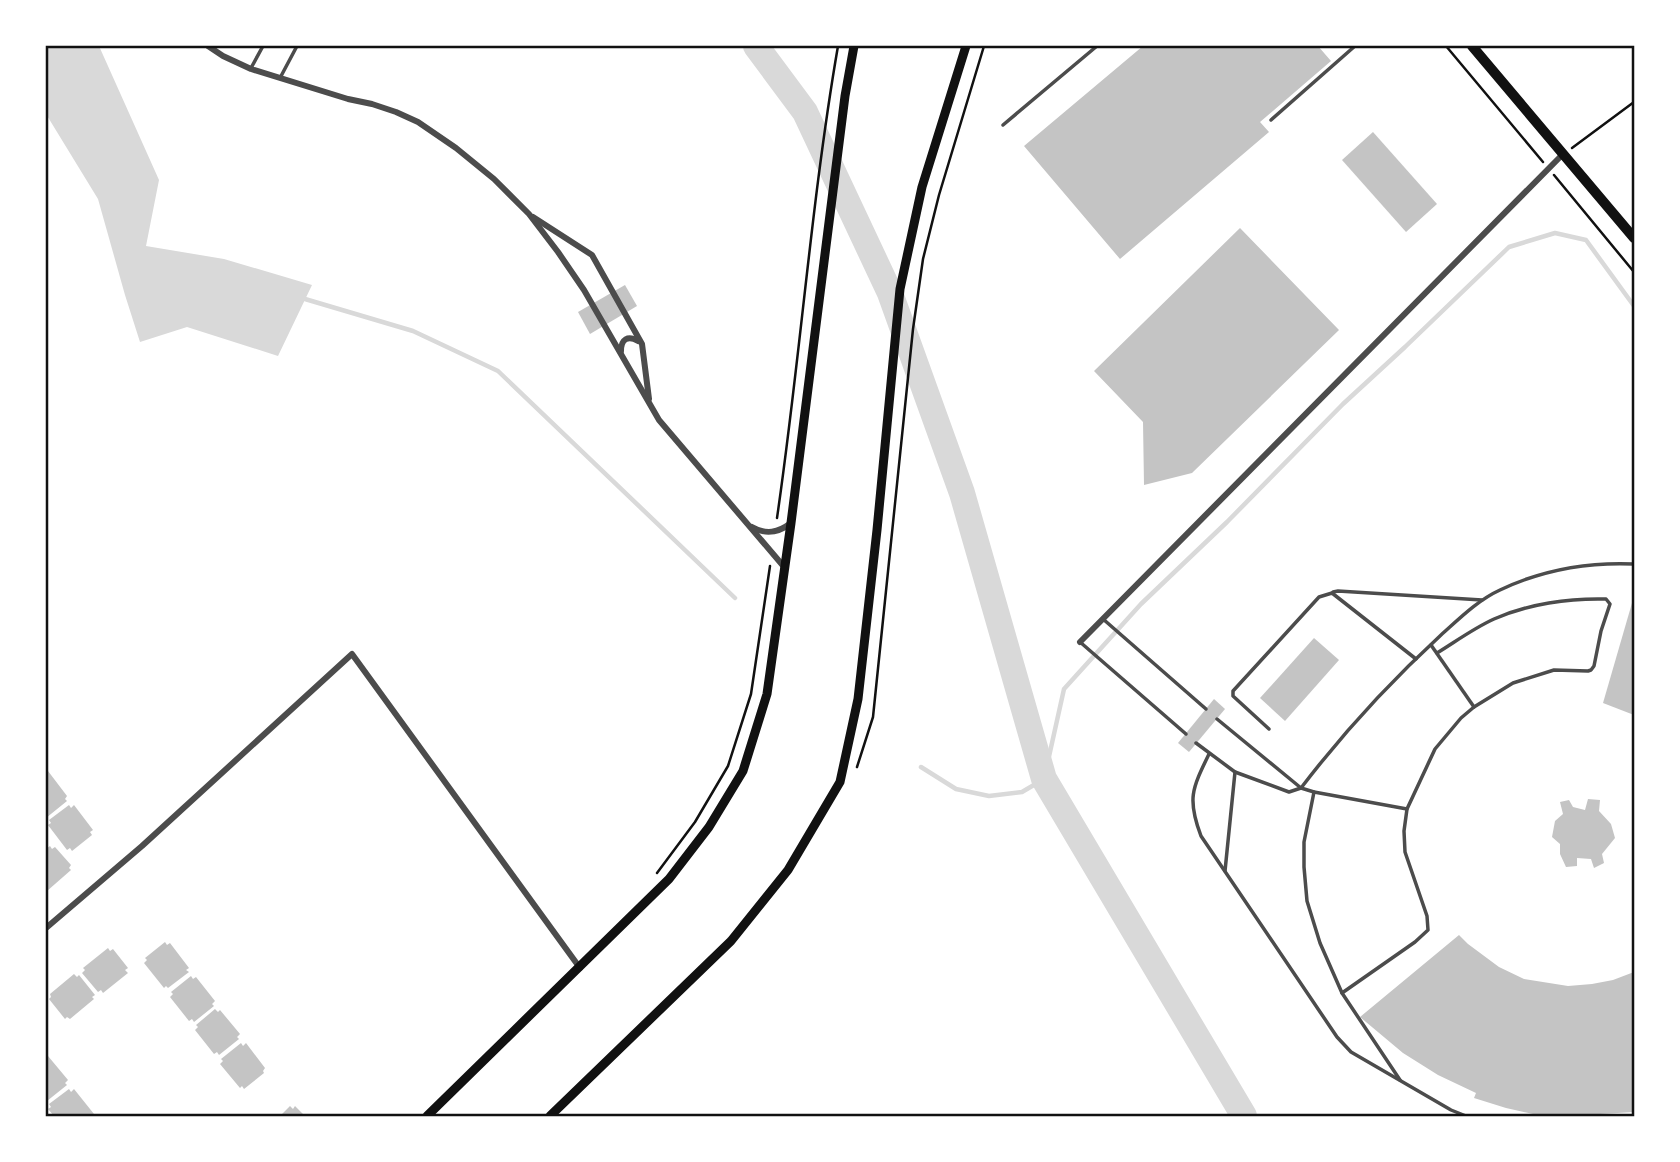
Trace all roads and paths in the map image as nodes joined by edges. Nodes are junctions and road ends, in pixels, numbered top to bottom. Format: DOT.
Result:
graph roads {
  1 [pos="208,46"];
  2 [pos="263,46"];
  3 [pos="297,46"];
  4 [pos="838,46"];
  5 [pos="854,46"];
  6 [pos="966,46"];
  7 [pos="984,46"];
  8 [pos="1097,46"];
  9 [pos="1355,46"];
  10 [pos="1446,46"];
  11 [pos="1472,46"];
  12 [pos="251,69"];
  13 [pos="281,78"];
  14 [pos="1634,102"];
  15 [pos="1271,120"];
  16 [pos="1003,125"];
  17 [pos="1563,154"];
  18 [pos="1549,169"];
  19 [pos="529,214"];
  20 [pos="1634,238"];
  21 [pos="1634,272"];
  22 [pos="642,344"];
  23 [pos="622,356"];
  24 [pos="649,403"];
  25 [pos="746,523"];
  26 [pos="791,523"];
  27 [pos="775,532"];
  28 [pos="772,553"];
  29 [pos="1634,564"];
  30 [pos="785,568"];
  31 [pos="1332,593"];
  32 [pos="1484,600"];
  33 [pos="1103,619"];
  34 [pos="1080,642"];
  35 [pos="1431,645"];
  36 [pos="1437,653"];
  37 [pos="1416,659"];
  38 [pos="1474,707"];
  39 [pos="1206,709"];
  40 [pos="1217,719"];
  41 [pos="1269,729"];
  42 [pos="1186,734"];
  43 [pos="1196,743"];
  44 [pos="1209,754"];
  45 [pos="1235,772"];
  46 [pos="855,773"];
  47 [pos="1301,788"];
  48 [pos="1314,792"];
  49 [pos="1407,808"];
  50 [pos="1224,872"];
  51 [pos="657,873"];
  52 [pos="46,928"];
  53 [pos="580,968"];
  54 [pos="1342,993"];
  55 [pos="1401,1082"];
  56 [pos="427,1116"];
  57 [pos="550,1116"];
  58 [pos="1466,1116"];
  1 -- 12 [label="street"];
  2 -- 12 [label="lane"];
  3 -- 13 [label="lane"];
  4 -- 27 [label="path"];
  5 -- 26 [label="main road"];
  6 -- 57 [label="main road"];
  7 -- 46 [label="path"];
  8 -- 16 [label="lane"];
  9 -- 15 [label="lane"];
  10 -- 18 [label="path"];
  11 -- 17 [label="highway"];
  12 -- 13 [label="street"];
  13 -- 19 [label="street"];
  14 -- 17 [label="path"];
  17 -- 18 [label="street"];
  17 -- 20 [label="highway"];
  18 -- 21 [label="path"];
  18 -- 33 [label="street"];
  19 -- 22 [label="street"];
  19 -- 23 [label="street"];
  22 -- 23 [label="street"];
  22 -- 24 [label="street"];
  23 -- 24 [label="street"];
  24 -- 25 [label="street"];
  25 -- 27 [label="street"];
  25 -- 28 [label="street"];
  26 -- 27 [label="street"];
  26 -- 30 [label="main road"];
  28 -- 30 [label="street"];
  28 -- 51 [label="path"];
  29 -- 32 [label="lane"];
  30 -- 53 [label="main road"];
  31 -- 32 [label="lane"];
  31 -- 37 [label="lane"];
  31 -- 41 [label="lane"];
  32 -- 35 [label="lane"];
  33 -- 34 [label="street"];
  33 -- 39 [label="lane"];
  34 -- 42 [label="lane"];
  35 -- 36 [label="lane"];
  35 -- 37 [label="lane"];
  36 -- 38 [label="lane"];
  36 -- 38 [label="lane"];
  37 -- 47 [label="lane"];
  38 -- 49 [label="lane"];
  40 -- 47 [label="lane"];
  43 -- 44 [label="lane"];
  44 -- 45 [label="lane"];
  44 -- 50 [label="lane"];
  45 -- 47 [label="lane"];
  45 -- 50 [label="lane"];
  47 -- 48 [label="lane"];
  48 -- 49 [label="lane"];
  48 -- 54 [label="lane"];
  49 -- 54 [label="lane"];
  50 -- 55 [label="lane"];
  52 -- 53 [label="street"];
  53 -- 56 [label="main road"];
  54 -- 55 [label="lane"];
  55 -- 58 [label="lane"];
}
